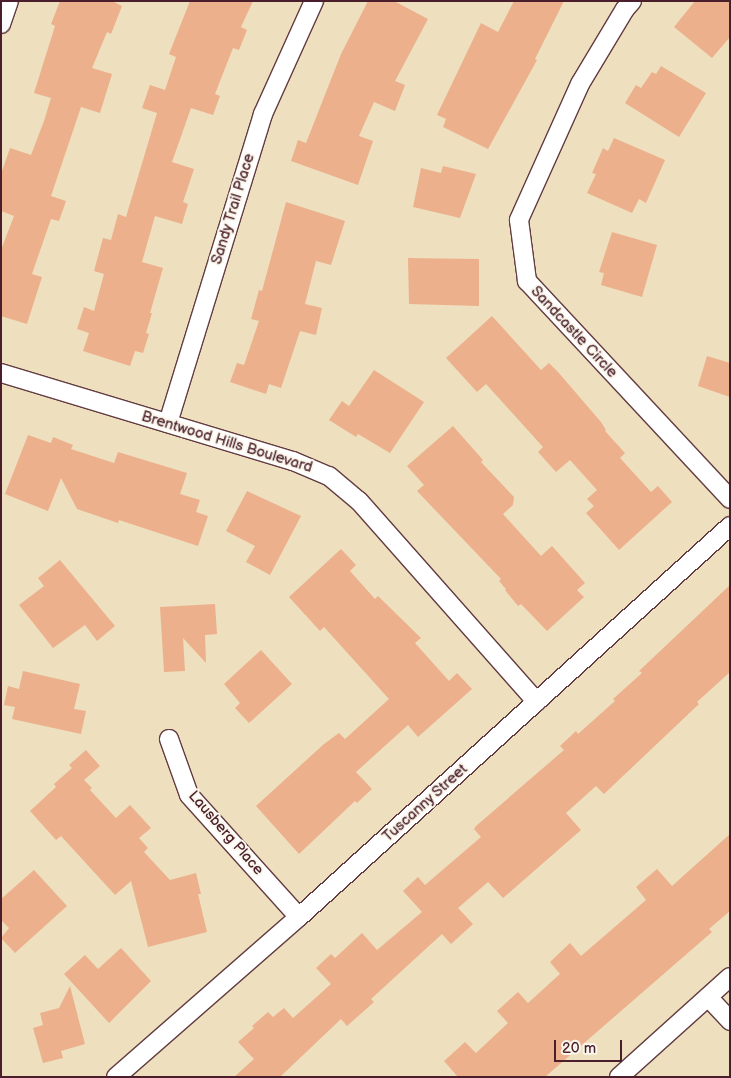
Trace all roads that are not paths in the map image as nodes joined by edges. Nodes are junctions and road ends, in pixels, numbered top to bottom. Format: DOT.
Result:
graph roads {
  1 [pos="9,1"];
  2 [pos="314,1"];
  3 [pos="632,1"];
  4 [pos="1,24"];
  5 [pos="1,373"];
  6 [pos="168,423"];
  7 [pos="730,499"];
  8 [pos="730,526"];
  9 [pos="537,702"];
  10 [pos="169,739"];
  11 [pos="300,917"];
  12 [pos="730,977"];
  13 [pos="708,997"];
  14 [pos="730,1021"];
  15 [pos="116,1077"];
  16 [pos="619,1077"];
  1 -- 4 [label="street"];
  2 -- 6 [label="street, Sandy Trail Place"];
  3 -- 7 [label="street, Sandcastle Circle"];
  5 -- 6 [label="street, Brentwood Hills Boulevard"];
  6 -- 9 [label="street, Brentwood Hills Boulevard"];
  8 -- 9 [label="street, Tuscanny Street"];
  9 -- 11 [label="street, Tuscanny Street"];
  10 -- 11 [label="street, Lausberg Place"];
  11 -- 15 [label="street, Tuscanny Street"];
  12 -- 13 [label="street"];
  13 -- 14 [label="street"];
  13 -- 16 [label="street"];
}
